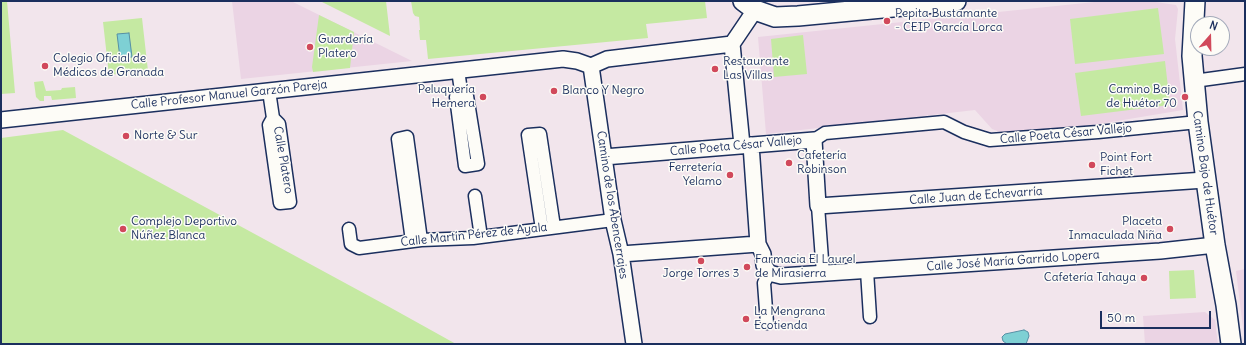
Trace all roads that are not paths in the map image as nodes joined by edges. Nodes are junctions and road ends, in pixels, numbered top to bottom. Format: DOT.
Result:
graph roads {
  1 [pos="812,1"];
  2 [pos="956,1"];
  3 [pos="1195,1"];
  4 [pos="749,6"];
  5 [pos="798,16"];
  6 [pos="732,44"];
  7 [pos="591,66"];
  8 [pos="458,70"];
  9 [pos="1245,74"];
  10 [pos="1194,81"];
  11 [pos="269,91"];
  12 [pos="461,91"];
  13 [pos="273,118"];
  14 [pos="1,120"];
  15 [pos="1198,122"];
  16 [pos="814,140"];
  17 [pos="747,145"];
  18 [pos="604,157"];
  19 [pos="1205,180"];
  20 [pos="475,196"];
  21 [pos="818,206"];
  22 [pos="613,220"];
  23 [pos="548,228"];
  24 [pos="349,229"];
  25 [pos="481,237"];
  26 [pos="417,241"];
  27 [pos="758,244"];
  28 [pos="1215,245"];
  29 [pos="621,254"];
  30 [pos="867,271"];
  31 [pos="769,273"];
  32 [pos="823,274"];
  33 [pos="870,317"];
  34 [pos="767,323"];
  35 [pos="634,344"];
  36 [pos="1231,344"];
  1 -- 5 [label="main road"];
  2 -- 5 [label="main road"];
  3 -- 10 [label="main road, Camino Bajo de Huétor"];
  4 -- 5 [label="main road"];
  4 -- 6 [label="street"];
  6 -- 7 [label="street"];
  6 -- 17 [label="street"];
  7 -- 8 [label="street, Calle Profesor Manuel Garzón Pareja"];
  7 -- 18 [label="street, Camino de los Abencerrajes"];
  8 -- 11 [label="street, Calle Profesor Manuel Garzón Pareja"];
  8 -- 12 [label="street"];
  9 -- 10 [label="street"];
  10 -- 15 [label="main road, Camino Bajo de Huétor"];
  11 -- 13 [label="street, Calle Platero"];
  11 -- 14 [label="street, Calle Profesor Manuel Garzón Pareja"];
  12 -- 12 [label="street"];
  13 -- 13 [label="street, Calle Platero"];
  15 -- 16 [label="street, Calle Poeta César Vallejo"];
  15 -- 19 [label="main road, Camino Bajo de Huétor"];
  16 -- 17 [label="street, Calle Poeta César Vallejo"];
  16 -- 21 [label="street"];
  17 -- 18 [label="street, Calle Poeta César Vallejo"];
  17 -- 27 [label="street"];
  18 -- 22 [label="street, Camino de los Abencerrajes"];
  19 -- 21 [label="street, Calle Juan de Echevarría"];
  19 -- 28 [label="main road, Camino Bajo de Huétor"];
  20 -- 25 [label="street"];
  21 -- 32 [label="street"];
  22 -- 23 [label="street, Calle Martín Pérez de Ayala"];
  22 -- 29 [label="street, Camino de los Abencerrajes"];
  23 -- 23 [label="street"];
  23 -- 25 [label="street, Calle Martín Pérez de Ayala"];
  24 -- 26 [label="street, Calle Martín Pérez de Ayala"];
  25 -- 26 [label="street, Calle Martín Pérez de Ayala"];
  26 -- 26 [label="street"];
  27 -- 29 [label="street"];
  27 -- 31 [label="street"];
  28 -- 30 [label="street, Calle José María Garrido Lopera"];
  28 -- 36 [label="main road, Camino Bajo de Huétor"];
  29 -- 35 [label="street, Camino de los Abencerrajes"];
  30 -- 32 [label="street, Calle José María Garrido Lopera"];
  30 -- 33 [label="street"];
  31 -- 32 [label="street, Calle José María Garrido Lopera"];
  31 -- 34 [label="street"];
}
